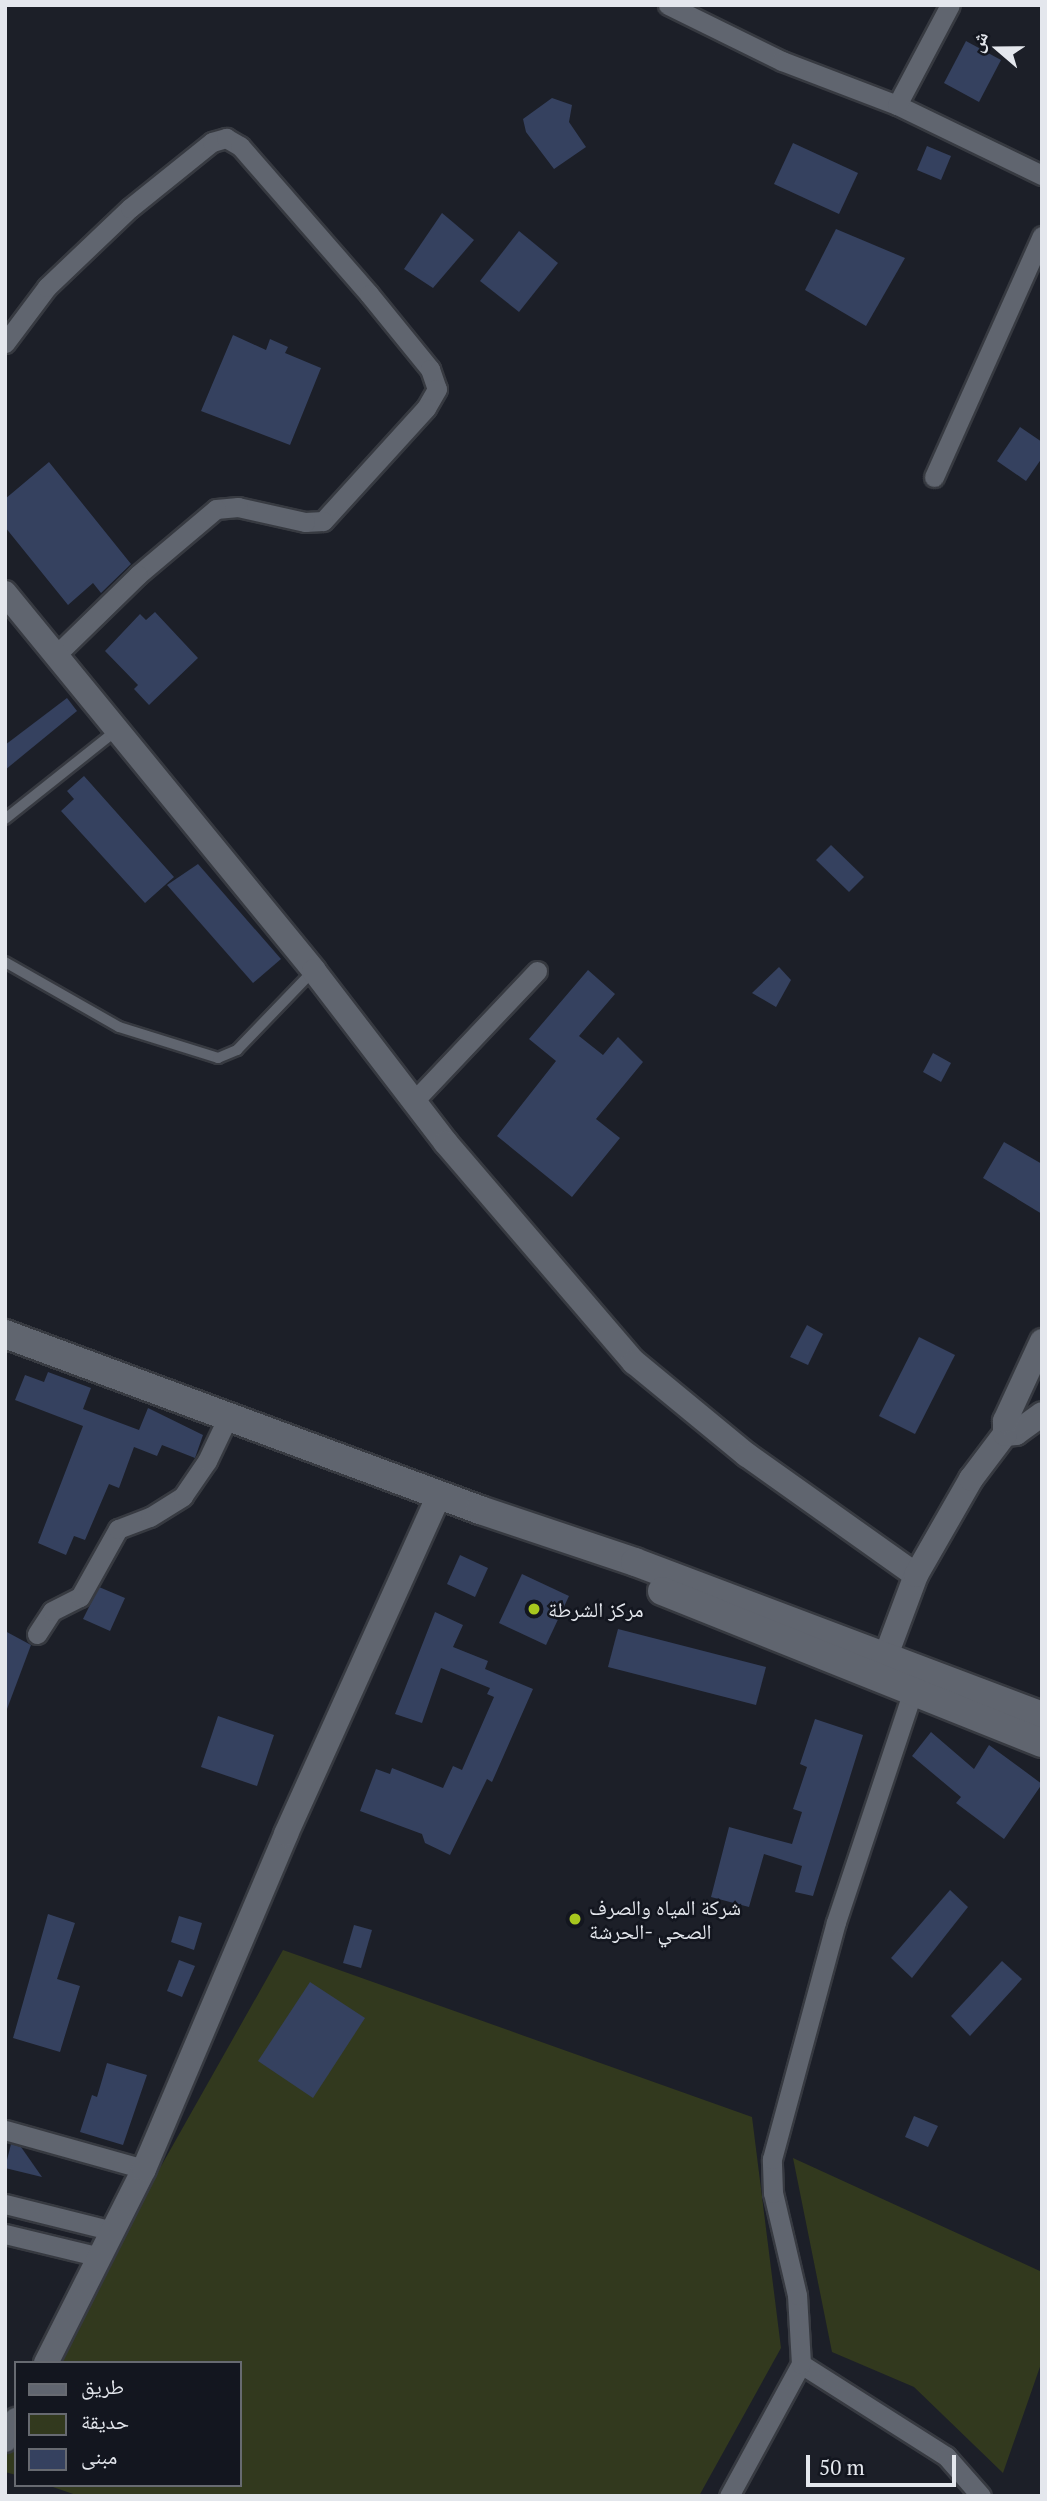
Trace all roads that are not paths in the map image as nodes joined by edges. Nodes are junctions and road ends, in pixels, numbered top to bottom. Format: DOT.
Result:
graph roads {
  1 [pos="668,5"];
  2 [pos="950,5"];
  3 [pos="897,105"];
  4 [pos="1042,175"];
  5 [pos="1042,236"];
  6 [pos="5,343"];
  7 [pos="934,477"];
  8 [pos="5,593"];
  9 [pos="55,656"];
  10 [pos="117,730"];
  11 [pos="5,819"];
  12 [pos="5,962"];
  13 [pos="314,971"];
  14 [pos="537,971"];
  15 [pos="414,1101"];
  16 [pos="5,1334"];
  17 [pos="1042,1341"];
  18 [pos="1042,1414"];
  19 [pos="228,1416"];
  20 [pos="1005,1434"];
  21 [pos="439,1494"];
  22 [pos="916,1575"];
  23 [pos="37,1634"];
  24 [pos="881,1668"];
  25 [pos="912,1693"];
  26 [pos="1042,1716"];
  27 [pos="1042,1743"];
  28 [pos="5,2130"];
  29 [pos="144,2169"];
  30 [pos="5,2204"];
  31 [pos="113,2231"];
  32 [pos="5,2234"];
  33 [pos="100,2257"];
  34 [pos="47,2361"];
  35 [pos="801,2364"];
  36 [pos="14,2424"];
  37 [pos="5,2440"];
  38 [pos="729,2496"];
  39 [pos="981,2496"];
  1 -- 3 [label="street"];
  2 -- 3 [label="street"];
  3 -- 4 [label="street"];
  5 -- 7 [label="street"];
  6 -- 9 [label="street"];
  8 -- 9 [label="street"];
  9 -- 10 [label="street"];
  10 -- 11 [label="lane"];
  10 -- 13 [label="street"];
  12 -- 13 [label="lane"];
  13 -- 15 [label="street"];
  14 -- 15 [label="street"];
  15 -- 22 [label="street"];
  16 -- 19 [label="main road"];
  17 -- 20 [label="street"];
  18 -- 20 [label="street"];
  19 -- 21 [label="main road"];
  19 -- 23 [label="street"];
  20 -- 22 [label="street"];
  21 -- 24 [label="main road"];
  21 -- 29 [label="street"];
  22 -- 24 [label="street"];
  24 -- 25 [label="main road"];
  24 -- 26 [label="main road"];
  25 -- 27 [label="main road"];
  25 -- 35 [label="street"];
  28 -- 29 [label="street"];
  29 -- 31 [label="street"];
  30 -- 31 [label="street"];
  31 -- 33 [label="street"];
  32 -- 33 [label="street"];
  33 -- 34 [label="street"];
  35 -- 38 [label="street"];
  35 -- 39 [label="street"];
  36 -- 37 [label="street"];
}
